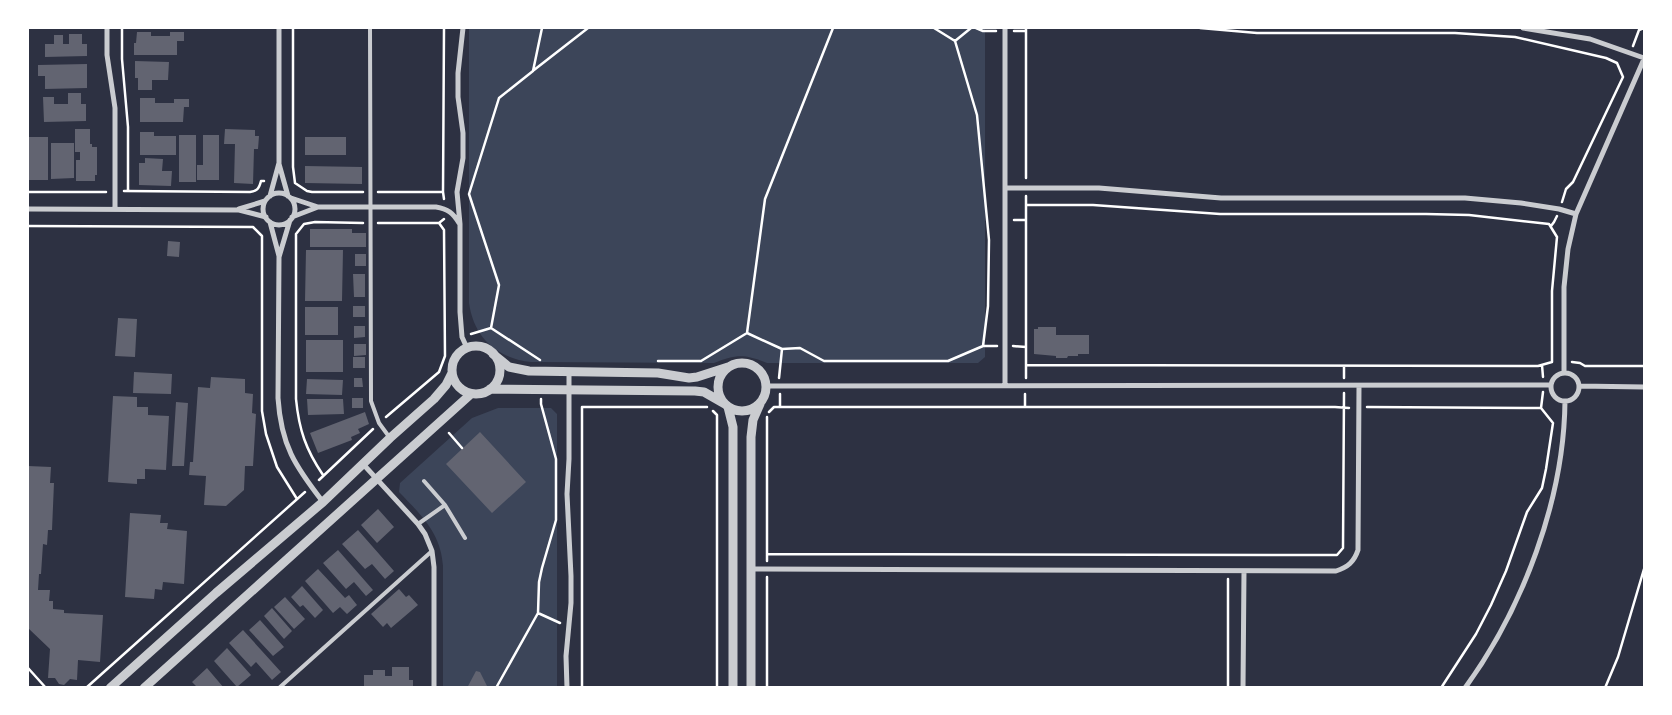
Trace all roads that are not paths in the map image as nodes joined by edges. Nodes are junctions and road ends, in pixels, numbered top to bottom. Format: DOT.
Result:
graph roads {
  1 [pos="107,28"];
  2 [pos="279,28"];
  3 [pos="370,28"];
  4 [pos="462,28"];
  5 [pos="1005,28"];
  6 [pos="1523,28"];
  7 [pos="1644,59"];
  8 [pos="279,163"];
  9 [pos="1005,188"];
  10 [pos="270,196"];
  11 [pos="289,197"];
  12 [pos="265,201"];
  13 [pos="318,207"];
  14 [pos="370,207"];
  15 [pos="28,209"];
  16 [pos="115,209"];
  17 [pos="239,210"];
  18 [pos="1576,214"];
  19 [pos="266,217"];
  20 [pos="291,219"];
  21 [pos="270,222"];
  22 [pos="460,224"];
  23 [pos="279,257"];
  24 [pos="467,348"];
  25 [pos="494,354"];
  26 [pos="728,367"];
  27 [pos="569,372"];
  28 [pos="452,373"];
  29 [pos="1564,373"];
  30 [pos="1551,385"];
  31 [pos="767,386"];
  32 [pos="1005,386"];
  33 [pos="1359,386"];
  34 [pos="1579,386"];
  35 [pos="1644,387"];
  36 [pos="490,390"];
  37 [pos="568,390"];
  38 [pos="471,394"];
  39 [pos="1564,401"];
  40 [pos="760,404"];
  41 [pos="726,405"];
  42 [pos="390,438"];
  43 [pos="363,463"];
  44 [pos="376,479"];
  45 [pos="424,481"];
  46 [pos="324,502"];
  47 [pos="445,505"];
  48 [pos="418,524"];
  49 [pos="465,538"];
  50 [pos="432,551"];
  51 [pos="751,569"];
  52 [pos="733,570"];
  53 [pos="1244,571"];
  54 [pos="110,688"];
  55 [pos="144,688"];
  56 [pos="279,688"];
  57 [pos="434,688"];
  58 [pos="567,688"];
  59 [pos="733,688"];
  60 [pos="751,688"];
  61 [pos="1243,688"];
  62 [pos="1465,688"];
  1 -- 16 [label="street"];
  2 -- 8 [label="street"];
  3 -- 14 [label="lane"];
  4 -- 22 [label="street"];
  5 -- 9 [label="street"];
  6 -- 7 [label="street"];
  7 -- 18 [label="street"];
  8 -- 10 [label="street"];
  8 -- 11 [label="street"];
  9 -- 18 [label="street"];
  9 -- 32 [label="street"];
  10 -- 11 [label="street"];
  10 -- 12 [label="street"];
  11 -- 13 [label="street"];
  11 -- 20 [label="street"];
  12 -- 17 [label="street"];
  12 -- 19 [label="street"];
  13 -- 14 [label="street"];
  13 -- 20 [label="street"];
  14 -- 22 [label="street"];
  14 -- 42 [label="lane"];
  15 -- 16 [label="street"];
  16 -- 17 [label="street"];
  17 -- 19 [label="street"];
  18 -- 29 [label="street"];
  19 -- 21 [label="street"];
  20 -- 21 [label="street"];
  20 -- 23 [label="street"];
  21 -- 23 [label="street"];
  22 -- 24 [label="street"];
  23 -- 46 [label="street"];
  24 -- 25 [label="street"];
  24 -- 28 [label="street"];
  25 -- 27 [label="street"];
  25 -- 36 [label="street"];
  26 -- 27 [label="street"];
  26 -- 31 [label="street"];
  26 -- 41 [label="street"];
  27 -- 37 [label="street"];
  28 -- 38 [label="street"];
  28 -- 42 [label="street"];
  29 -- 30 [label="street"];
  29 -- 34 [label="street"];
  30 -- 33 [label="street"];
  30 -- 39 [label="street"];
  31 -- 32 [label="street"];
  31 -- 40 [label="street"];
  32 -- 33 [label="street"];
  33 -- 53 [label="street"];
  34 -- 35 [label="street"];
  34 -- 39 [label="street"];
  36 -- 37 [label="street"];
  36 -- 38 [label="street"];
  37 -- 41 [label="street"];
  37 -- 58 [label="street"];
  38 -- 44 [label="street"];
  39 -- 62 [label="street"];
  40 -- 41 [label="street"];
  40 -- 51 [label="street"];
  41 -- 52 [label="street"];
  42 -- 43 [label="street"];
  43 -- 44 [label="street"];
  43 -- 46 [label="street"];
  44 -- 48 [label="street"];
  44 -- 55 [label="street"];
  45 -- 47 [label="lane"];
  46 -- 54 [label="street"];
  47 -- 48 [label="lane"];
  47 -- 49 [label="lane"];
  48 -- 50 [label="street"];
  50 -- 56 [label="lane"];
  50 -- 57 [label="street"];
  51 -- 52 [label="street"];
  51 -- 53 [label="street"];
  51 -- 60 [label="street"];
  52 -- 59 [label="street"];
  53 -- 61 [label="street"];
}
